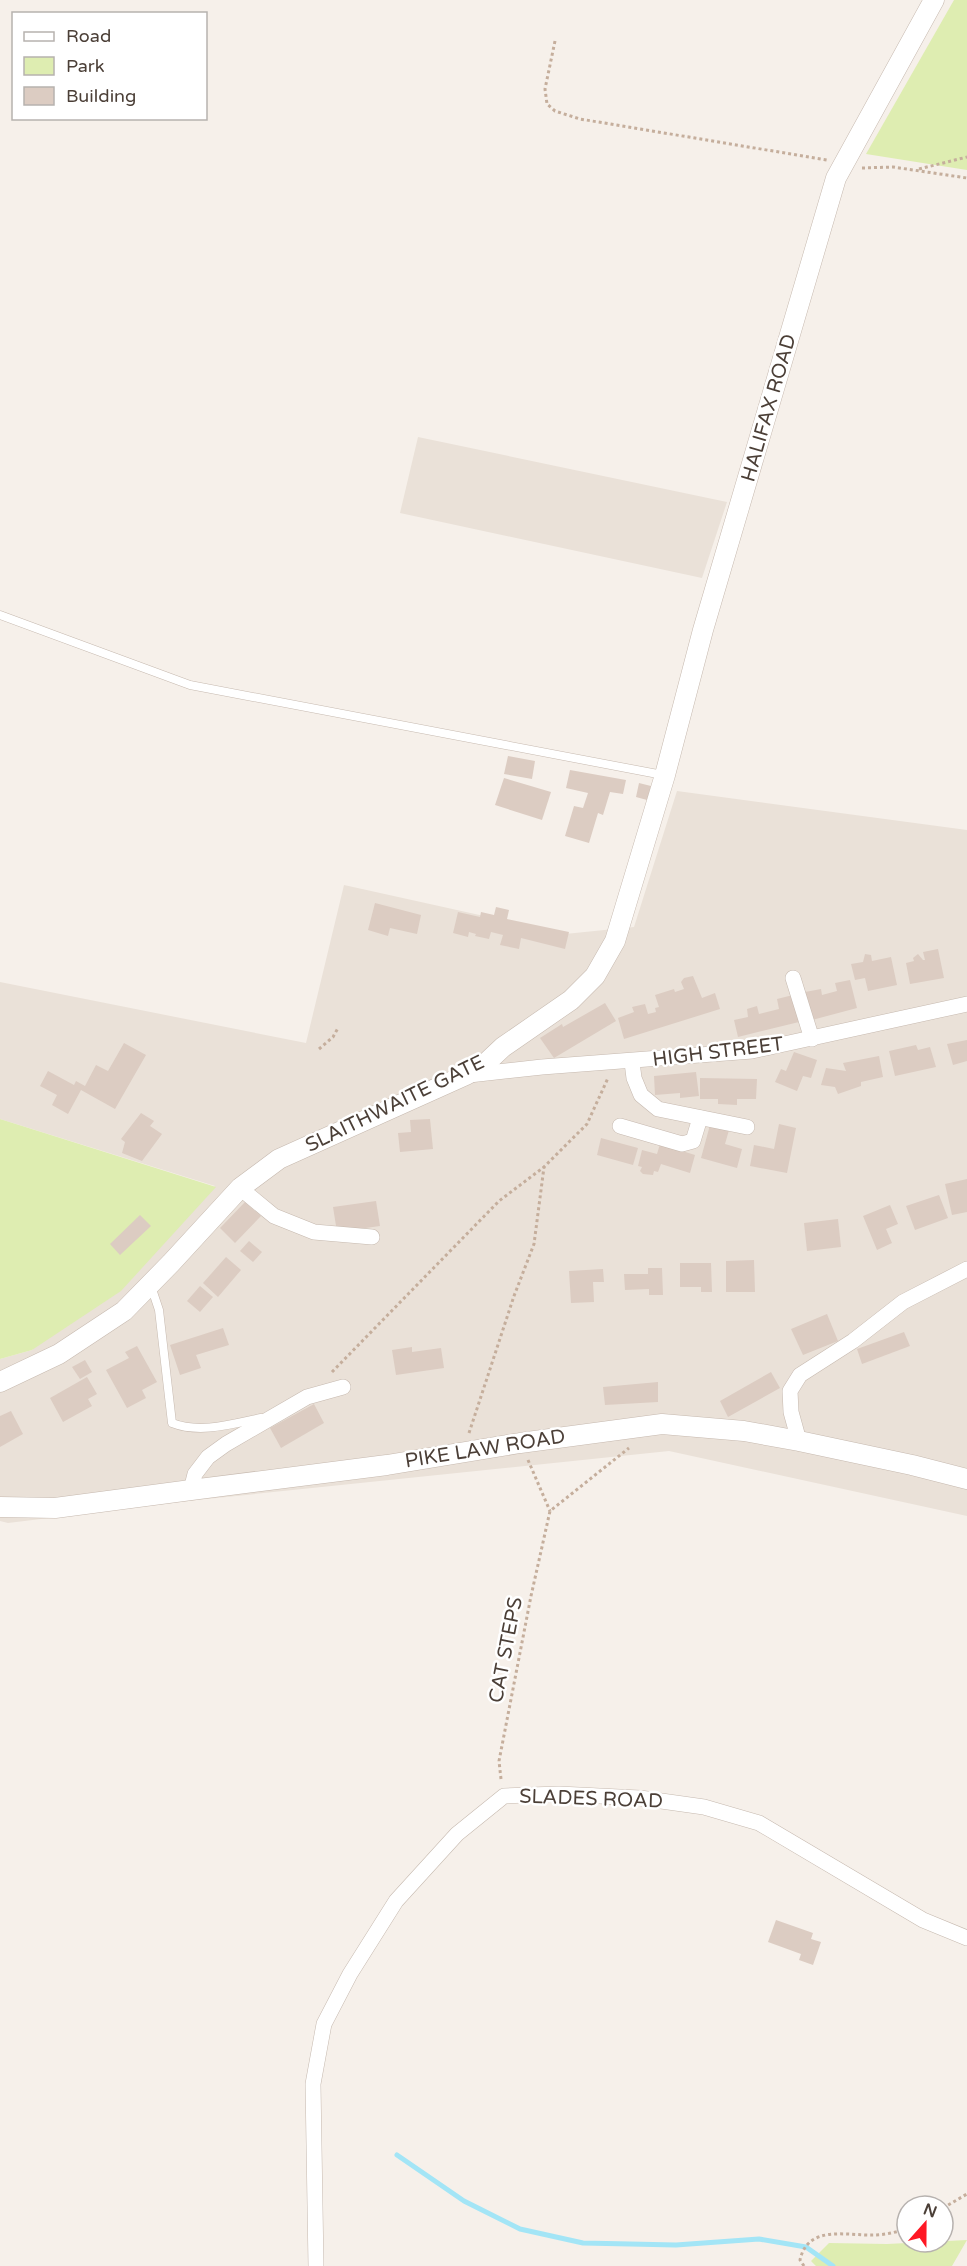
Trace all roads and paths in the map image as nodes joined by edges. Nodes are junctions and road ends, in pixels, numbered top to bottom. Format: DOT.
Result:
graph roads {
  1 [pos="934,0"];
  2 [pos="555,41"];
  3 [pos="967,157"];
  4 [pos="842,167"];
  5 [pos="916,169"];
  6 [pos="967,178"];
  7 [pos="0,615"];
  8 [pos="665,775"];
  9 [pos="647,833"];
  10 [pos="793,978"];
  11 [pos="967,1004"];
  12 [pos="338,1028"];
  13 [pos="812,1039"];
  14 [pos="319,1049"];
  15 [pos="632,1062"];
  16 [pos="615,1063"];
  17 [pos="466,1075"];
  18 [pos="700,1118"];
  19 [pos="620,1126"];
  20 [pos="747,1127"];
  21 [pos="544,1167"];
  22 [pos="240,1188"];
  23 [pos="372,1237"];
  24 [pos="967,1269"];
  25 [pos="150,1284"];
  26 [pos="332,1372"];
  27 [pos="0,1382"];
  28 [pos="343,1387"];
  29 [pos="271,1416"];
  30 [pos="799,1441"];
  31 [pos="520,1443"];
  32 [pos="635,1444"];
  33 [pos="462,1452"];
  34 [pos="967,1479"];
  35 [pos="191,1490"];
  36 [pos="0,1507"];
  37 [pos="550,1511"];
  38 [pos="504,1796"];
  39 [pos="967,1938"];
  40 [pos="895,2232"];
  41 [pos="316,2266"];
  42 [pos="804,2266"];
  1 -- 4 [label="street, HALIFAX ROAD"];
  2 -- 4 [label="path"];
  3 -- 5 [label="path"];
  4 -- 5 [label="path"];
  4 -- 8 [label="street, HALIFAX ROAD"];
  5 -- 6 [label="path"];
  7 -- 8 [label="lane"];
  8 -- 9 [label="street, HALIFAX ROAD"];
  9 -- 17 [label="street, SLAITHWAITE GATE"];
  10 -- 13 [label="street"];
  11 -- 13 [label="street, HIGH STREET"];
  12 -- 14 [label="path"];
  13 -- 15 [label="street, HIGH STREET"];
  15 -- 16 [label="street, HIGH STREET"];
  15 -- 18 [label="street"];
  16 -- 17 [label="street, HIGH STREET"];
  16 -- 21 [label="path"];
  17 -- 22 [label="street, SLAITHWAITE GATE"];
  18 -- 19 [label="street"];
  18 -- 20 [label="street"];
  21 -- 26 [label="path"];
  21 -- 33 [label="path"];
  22 -- 23 [label="street"];
  22 -- 25 [label="street, SLAITHWAITE GATE"];
  24 -- 30 [label="street"];
  25 -- 27 [label="street, SLAITHWAITE GATE"];
  25 -- 29 [label="lane"];
  28 -- 29 [label="street"];
  29 -- 35 [label="street"];
  30 -- 31 [label="street, PIKE LAW ROAD"];
  30 -- 34 [label="street, PIKE LAW ROAD"];
  31 -- 33 [label="street, PIKE LAW ROAD"];
  31 -- 37 [label="path"];
  32 -- 37 [label="path"];
  33 -- 35 [label="street, PIKE LAW ROAD"];
  35 -- 36 [label="street, PIKE LAW ROAD"];
  37 -- 38 [label="path, CAT STEPS"];
  38 -- 39 [label="street, SLADES ROAD"];
  38 -- 41 [label="street, SLADES ROAD"];
  40 -- 42 [label="path"];
}
